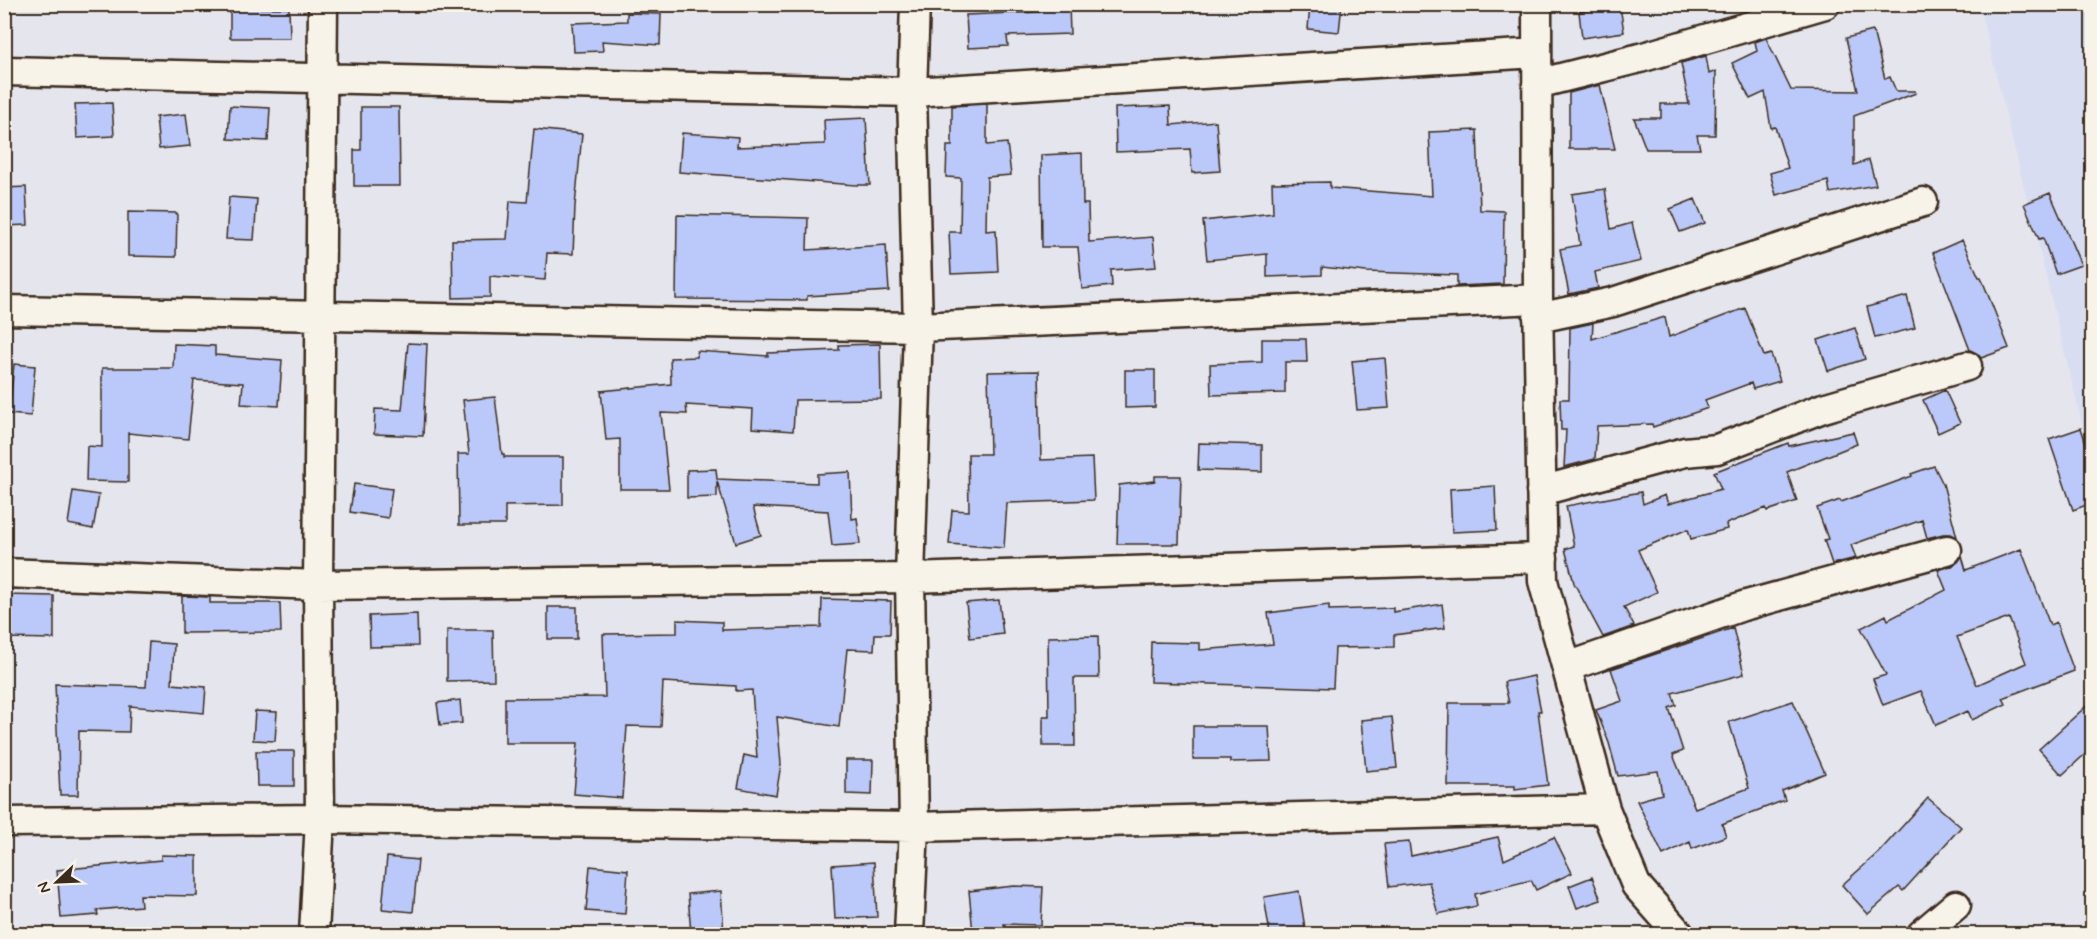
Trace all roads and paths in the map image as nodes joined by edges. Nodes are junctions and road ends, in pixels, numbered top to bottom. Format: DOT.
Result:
graph roads {
  1 [pos="323,4"];
  2 [pos="915,4"];
  3 [pos="1537,4"];
  4 [pos="1825,4"];
  5 [pos="1537,53"];
  6 [pos="4,71"];
  7 [pos="322,79"];
  8 [pos="1537,84"];
  9 [pos="912,92"];
  10 [pos="1923,202"];
  11 [pos="1538,308"];
  12 [pos="4,310"];
  13 [pos="320,316"];
  14 [pos="918,327"];
  15 [pos="1967,366"];
  16 [pos="1541,491"];
  17 [pos="1947,550"];
  18 [pos="1543,558"];
  19 [pos="4,573"];
  20 [pos="910,578"];
  21 [pos="318,585"];
  22 [pos="1567,668"];
  23 [pos="1605,809"];
  24 [pos="320,819"];
  25 [pos="4,822"];
  26 [pos="914,828"];
  27 [pos="1956,905"];
  28 [pos="314,934"];
  29 [pos="909,934"];
  30 [pos="1679,934"];
  31 [pos="1922,934"];
  1 -- 7 [label="street"];
  2 -- 9 [label="street"];
  3 -- 5 [label="street"];
  4 -- 8 [label="street"];
  5 -- 8 [label="street"];
  5 -- 9 [label="street"];
  6 -- 7 [label="street"];
  7 -- 9 [label="street"];
  7 -- 13 [label="street"];
  8 -- 11 [label="street"];
  9 -- 14 [label="street"];
  10 -- 11 [label="street"];
  11 -- 14 [label="street"];
  11 -- 16 [label="street"];
  12 -- 13 [label="street"];
  13 -- 14 [label="street"];
  13 -- 21 [label="street"];
  14 -- 20 [label="street"];
  15 -- 16 [label="street"];
  16 -- 18 [label="street"];
  17 -- 22 [label="street"];
  18 -- 20 [label="street"];
  18 -- 22 [label="street"];
  19 -- 21 [label="street"];
  20 -- 21 [label="street"];
  20 -- 26 [label="street"];
  21 -- 24 [label="street"];
  22 -- 23 [label="street"];
  23 -- 26 [label="street"];
  23 -- 30 [label="street"];
  24 -- 25 [label="street"];
  24 -- 26 [label="street"];
  24 -- 28 [label="street"];
  26 -- 29 [label="street"];
  27 -- 31 [label="street"];
}
